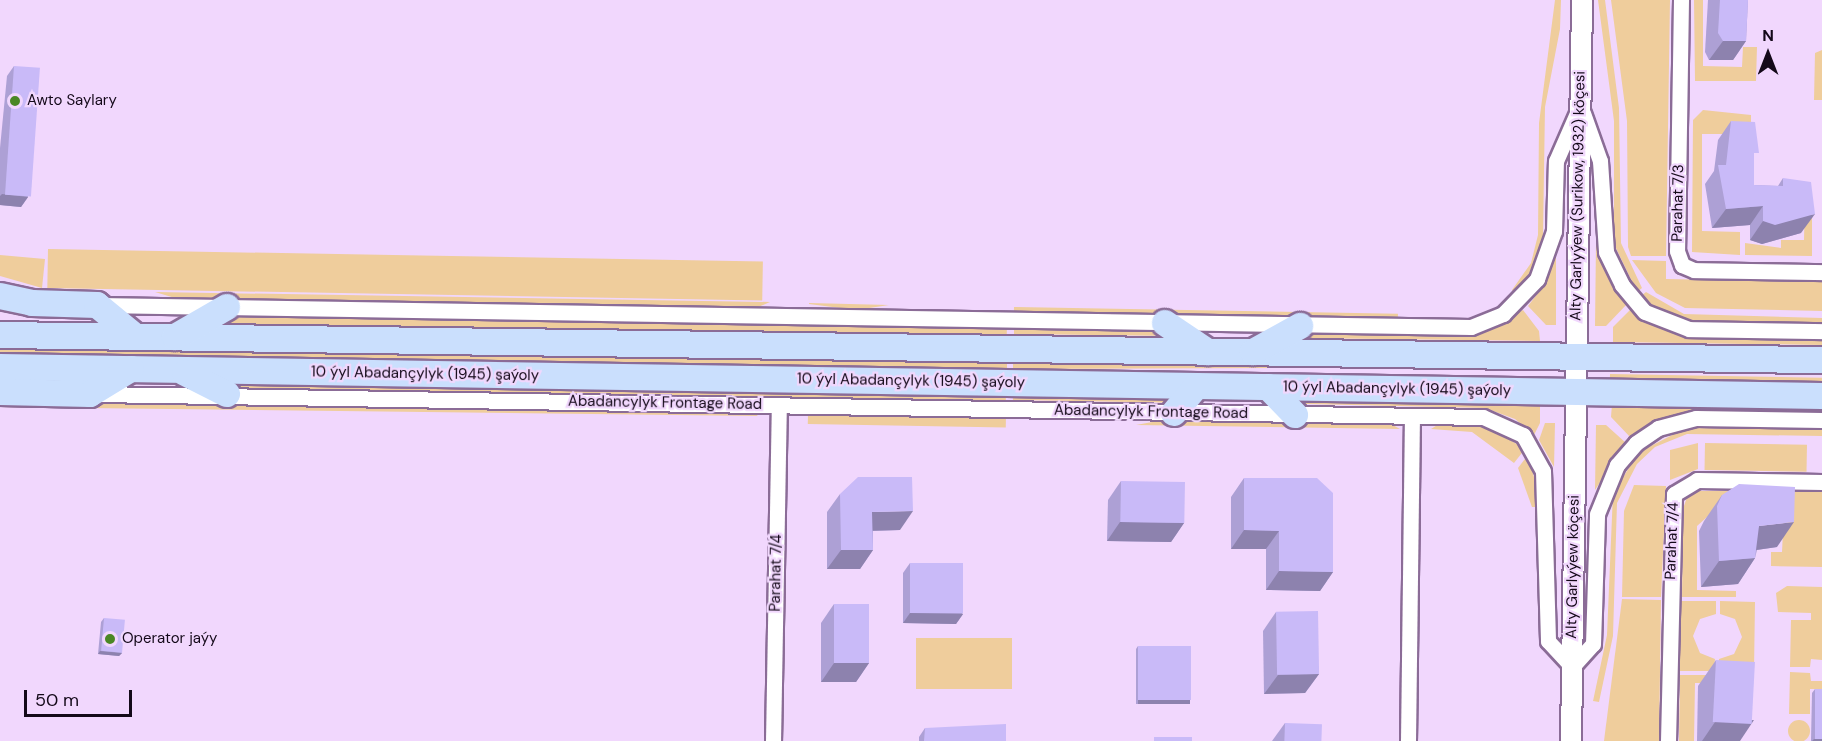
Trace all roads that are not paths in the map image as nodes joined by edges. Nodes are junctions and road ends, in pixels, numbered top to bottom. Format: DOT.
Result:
graph roads {
  1 [pos="1582,0"];
  2 [pos="1680,0"];
  3 [pos="1580,106"];
  4 [pos="1822,272"];
  5 [pos="0,296"];
  6 [pos="97,305"];
  7 [pos="227,307"];
  8 [pos="1165,323"];
  9 [pos="1300,326"];
  10 [pos="1822,332"];
  11 [pos="0,335"];
  12 [pos="136,337"];
  13 [pos="174,337"];
  14 [pos="1208,352"];
  15 [pos="1252,352"];
  16 [pos="1575,357"];
  17 [pos="1822,360"];
  18 [pos="0,368"];
  19 [pos="131,369"];
  20 [pos="179,370"];
  21 [pos="1197,386"];
  22 [pos="1268,387"];
  23 [pos="0,392"];
  24 [pos="1574,393"];
  25 [pos="90,394"];
  26 [pos="227,394"];
  27 [pos="1822,396"];
  28 [pos="779,405"];
  29 [pos="1174,413"];
  30 [pos="1295,415"];
  31 [pos="1412,417"];
  32 [pos="1822,420"];
  33 [pos="1822,482"];
  34 [pos="1572,668"];
  35 [pos="773,741"];
  36 [pos="1408,741"];
  37 [pos="1571,741"];
  38 [pos="1668,741"];
  1 -- 3 [label="street, Alty Garlyýew (Surikow, 1932) köçesi"];
  2 -- 4 [label="street, Parahat 7/3"];
  3 -- 9 [label="street"];
  3 -- 10 [label="street"];
  3 -- 16 [label="street, Alty Garlyýew (Surikow, 1932) köçesi"];
  5 -- 6 [label="main road"];
  6 -- 7 [label="street"];
  6 -- 12 [label="main road"];
  7 -- 8 [label="street"];
  7 -- 13 [label="main road"];
  8 -- 9 [label="street"];
  8 -- 14 [label="main road"];
  9 -- 15 [label="main road"];
  11 -- 12 [label="main road"];
  12 -- 13 [label="main road"];
  13 -- 14 [label="main road"];
  14 -- 15 [label="main road"];
  15 -- 16 [label="main road"];
  16 -- 17 [label="main road"];
  16 -- 24 [label="street, Alty Garlyýew (Surikow, 1932) köçesi"];
  18 -- 19 [label="main road, 10 ýyl Abadançylyk (1945) şaýoly"];
  19 -- 20 [label="main road, 10 ýyl Abadançylyk (1945) şaýoly"];
  19 -- 25 [label="main road"];
  20 -- 21 [label="main road, 10 ýyl Abadançylyk (1945) şaýoly"];
  20 -- 26 [label="main road"];
  21 -- 22 [label="main road, 10 ýyl Abadançylyk (1945) şaýoly"];
  21 -- 29 [label="main road"];
  22 -- 24 [label="main road, 10 ýyl Abadançylyk (1945) şaýoly"];
  22 -- 30 [label="main road"];
  23 -- 25 [label="main road"];
  24 -- 27 [label="main road, 10 ýyl Abadançylyk (1945) şaýoly"];
  24 -- 34 [label="street, Alty Garlyýew köçesi"];
  25 -- 26 [label="street, Abadancylyk Frontage Road"];
  26 -- 28 [label="street, Abadancylyk Frontage Road"];
  28 -- 29 [label="street, Abadancylyk Frontage Road"];
  28 -- 35 [label="street, Parahat 7/4"];
  29 -- 30 [label="street, Abadancylyk Frontage Road"];
  30 -- 31 [label="street, Abadancylyk Frontage Road"];
  31 -- 34 [label="street, Abadancylyk Frontage Road"];
  31 -- 36 [label="street"];
  32 -- 34 [label="street"];
  33 -- 38 [label="street, Parahat 7/4"];
  34 -- 37 [label="street, Alty Garlyýew köçesi"];
}
